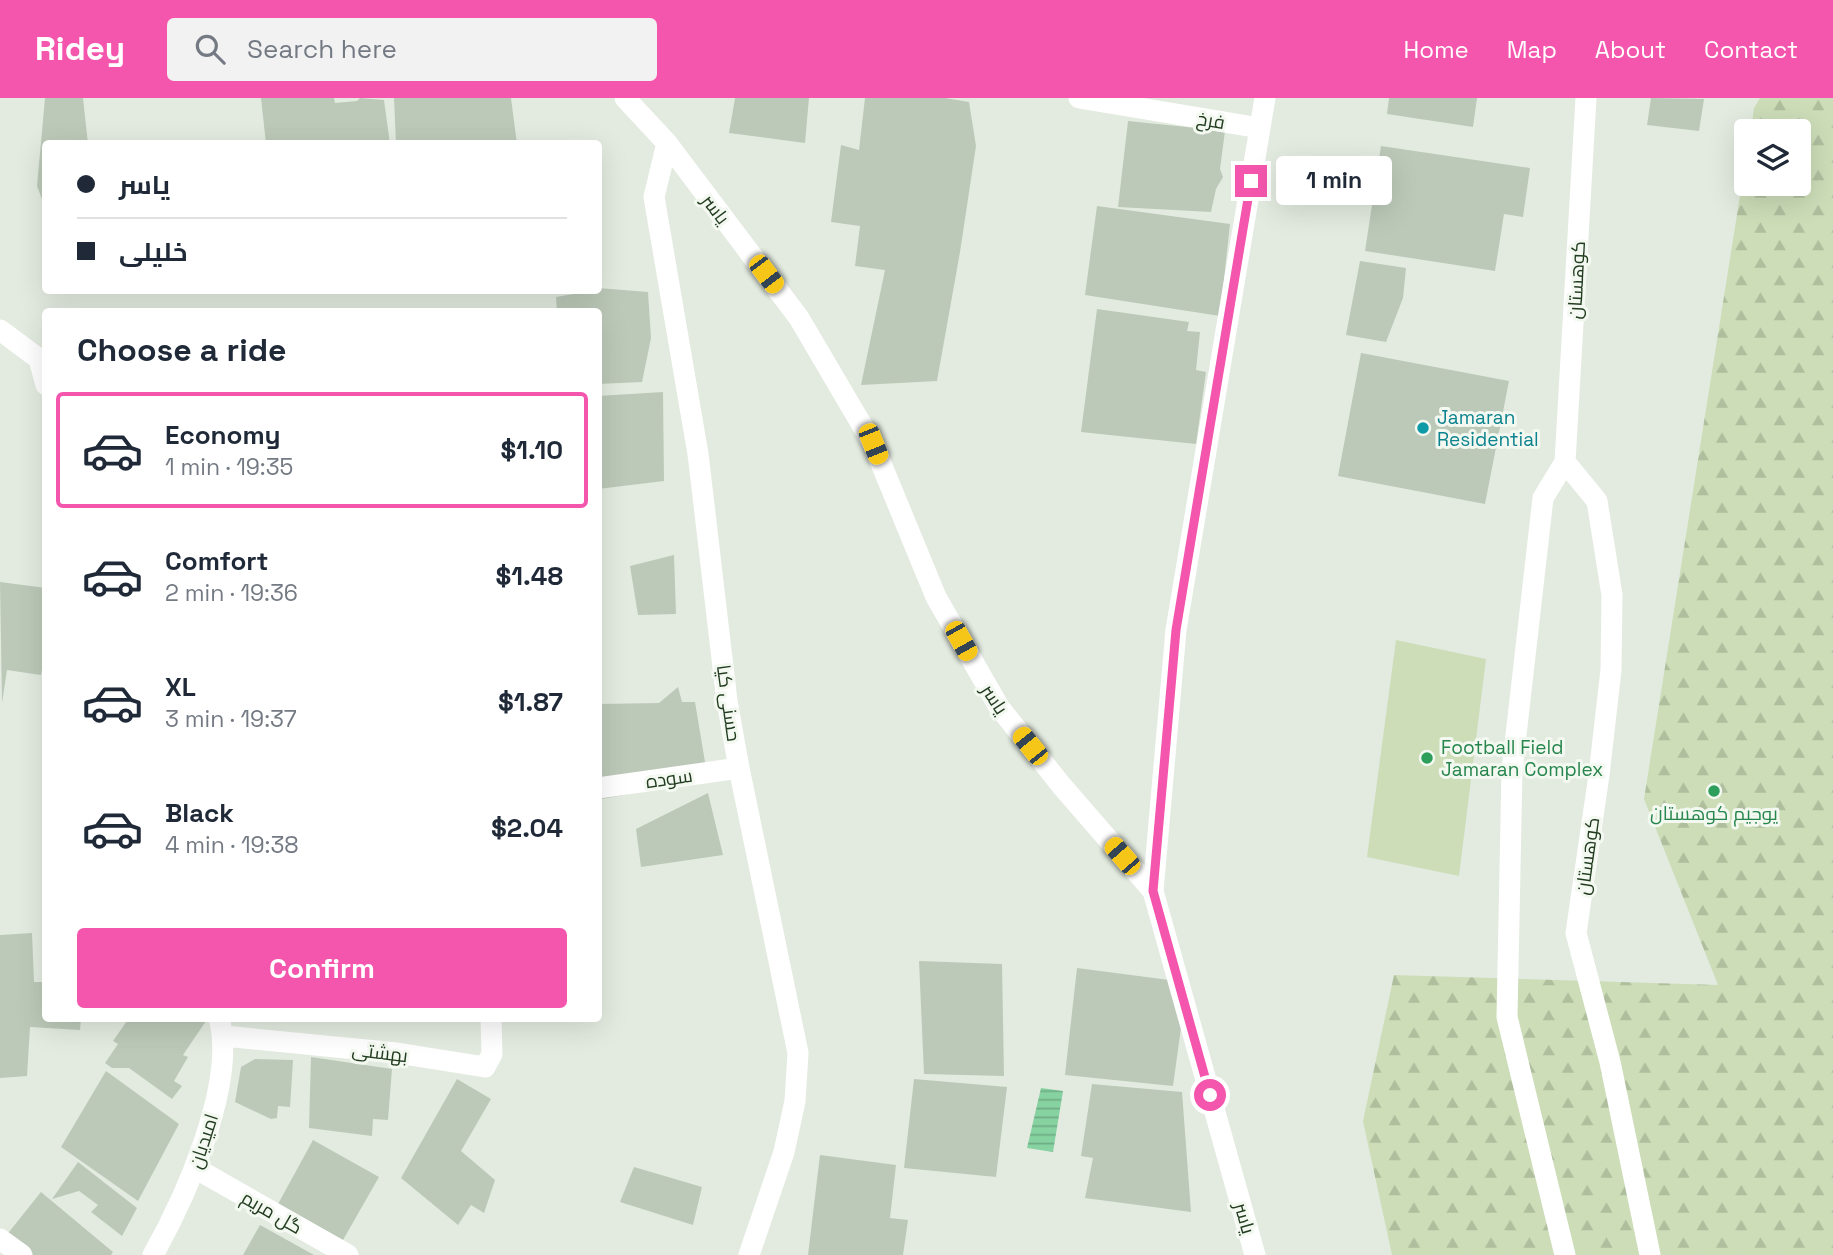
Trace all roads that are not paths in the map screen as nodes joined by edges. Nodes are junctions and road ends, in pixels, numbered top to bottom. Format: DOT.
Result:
graph roads {
  1 [pos="625,98"];
  2 [pos="1079,98"];
  3 [pos="1265,98"];
  4 [pos="1586,98"];
  5 [pos="1260,128"];
  6 [pos="667,144"];
  7 [pos="0,330"];
  8 [pos="42,372"];
  9 [pos="1565,463"];
  10 [pos="739,768"];
  11 [pos="602,787"];
  12 [pos="1153,891"];
  13 [pos="491,1022"];
  14 [pos="222,1027"];
  15 [pos="195,1168"];
  16 [pos="0,1239"];
  17 [pos="22,1255"];
  18 [pos="153,1255"];
  19 [pos="348,1255"];
  20 [pos="749,1255"];
  21 [pos="1255,1255"];
  22 [pos="1565,1255"];
  23 [pos="1650,1255"];
  1 -- 6 [label="street, یاسر"];
  2 -- 5 [label="street, فرخ"];
  3 -- 5 [label="street"];
  4 -- 9 [label="street, کوهستان"];
  5 -- 12 [label="street"];
  6 -- 10 [label="street, حسنی کیا"];
  6 -- 12 [label="street, یاسر"];
  7 -- 8 [label="street"];
  9 -- 22 [label="street, کوهستان"];
  9 -- 23 [label="street, کوهستان"];
  10 -- 11 [label="street, سوده"];
  10 -- 20 [label="street, حسنی کیا"];
  12 -- 21 [label="street, یاسر"];
  13 -- 14 [label="street, بهشتی"];
  14 -- 15 [label="street, امیدیان"];
  15 -- 18 [label="street, امیدیان"];
  15 -- 19 [label="street, گل مریم"];
  16 -- 17 [label="street"];
}
